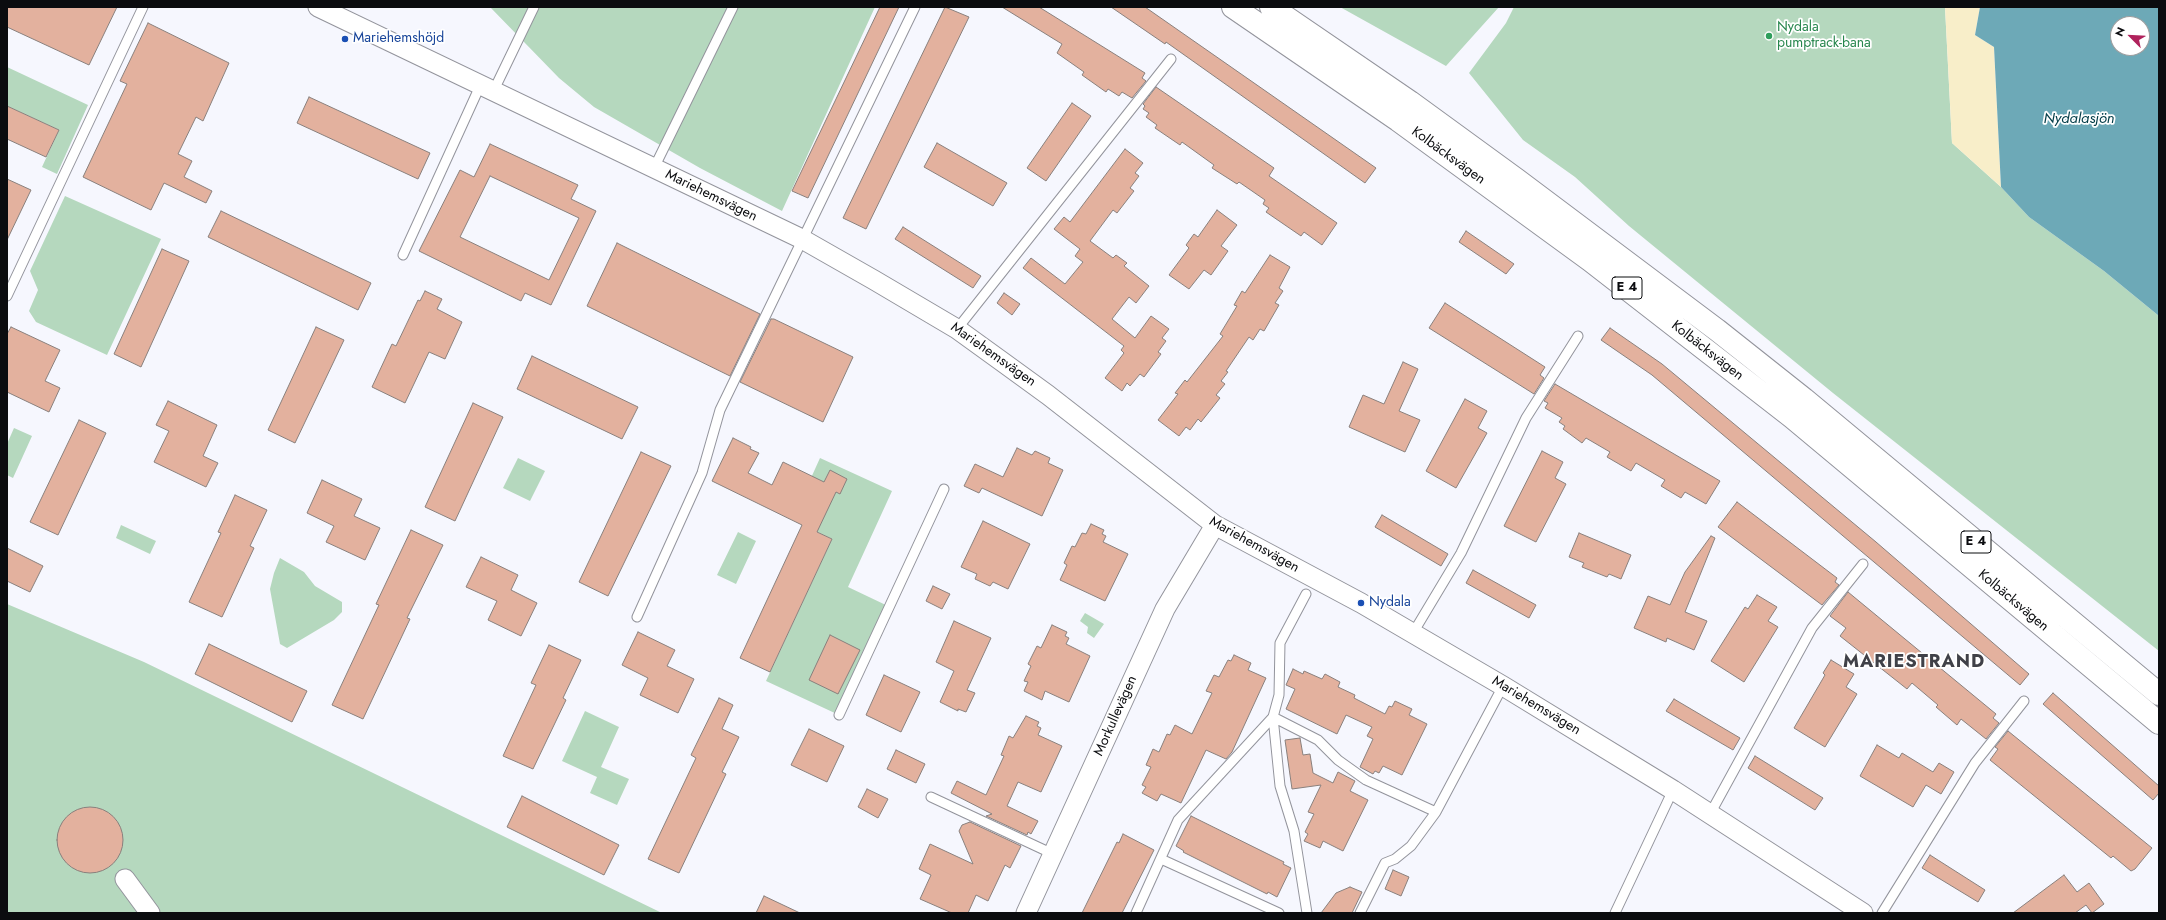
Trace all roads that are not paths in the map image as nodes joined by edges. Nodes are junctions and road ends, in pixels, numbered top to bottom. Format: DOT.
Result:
graph roads {
  1 [pos="143,7"];
  2 [pos="318,7"];
  3 [pos="534,7"];
  4 [pos="733,7"];
  5 [pos="915,7"];
  6 [pos="1233,7"];
  7 [pos="1271,7"];
  8 [pos="1171,59"];
  9 [pos="486,89"];
  10 [pos="654,168"];
  11 [pos="802,239"];
  12 [pos="402,255"];
  13 [pos="7,296"];
  14 [pos="957,330"];
  15 [pos="1578,336"];
  16 [pos="944,489"];
  17 [pos="1215,525"];
  18 [pos="1863,564"];
  19 [pos="1306,594"];
  20 [pos="637,617"];
  21 [pos="1413,633"];
  22 [pos="1503,686"];
  23 [pos="2159,694"];
  24 [pos="2024,701"];
  25 [pos="840,715"];
  26 [pos="1273,717"];
  27 [pos="2159,722"];
  28 [pos="1673,790"];
  29 [pos="931,797"];
  30 [pos="1436,812"];
  31 [pos="1710,814"];
  32 [pos="1053,854"];
  33 [pos="1161,859"];
  34 [pos="125,879"];
  35 [pos="1854,910"];
  36 [pos="150,913"];
  37 [pos="1026,913"];
  38 [pos="1136,913"];
  39 [pos="1279,913"];
  40 [pos="1307,913"];
  41 [pos="1360,913"];
  42 [pos="1615,913"];
  43 [pos="1882,913"];
  1 -- 13 [label="lane"];
  2 -- 9 [label="street, Mariehemsvägen"];
  3 -- 9 [label="lane"];
  4 -- 10 [label="lane, Mariehemsvägen"];
  5 -- 11 [label="lane"];
  6 -- 27 [label="highway, Kolbäcksvägen / E 4"];
  7 -- 23 [label="highway, Kolbäcksvägen / E 4"];
  8 -- 14 [label="lane"];
  9 -- 10 [label="street, Mariehemsvägen"];
  9 -- 12 [label="lane"];
  10 -- 11 [label="street, Mariehemsvägen"];
  11 -- 14 [label="street, Mariehemsvägen"];
  11 -- 20 [label="lane"];
  14 -- 17 [label="street, Mariehemsvägen"];
  15 -- 21 [label="lane"];
  16 -- 25 [label="lane"];
  17 -- 21 [label="street, Mariehemsvägen"];
  17 -- 32 [label="street, Morkullevägen"];
  18 -- 31 [label="lane"];
  19 -- 26 [label="lane"];
  21 -- 22 [label="street, Mariehemsvägen"];
  22 -- 28 [label="street, Mariehemsvägen"];
  22 -- 30 [label="lane"];
  24 -- 43 [label="lane"];
  26 -- 30 [label="lane"];
  26 -- 33 [label="lane"];
  26 -- 40 [label="lane"];
  28 -- 31 [label="street, Mariehemsvägen"];
  28 -- 42 [label="lane"];
  29 -- 32 [label="lane"];
  30 -- 41 [label="lane"];
  31 -- 35 [label="street, Mariehemsvägen"];
  32 -- 37 [label="street, Morkullevägen"];
  33 -- 38 [label="lane"];
  33 -- 39 [label="lane"];
  34 -- 36 [label="street"];
}
